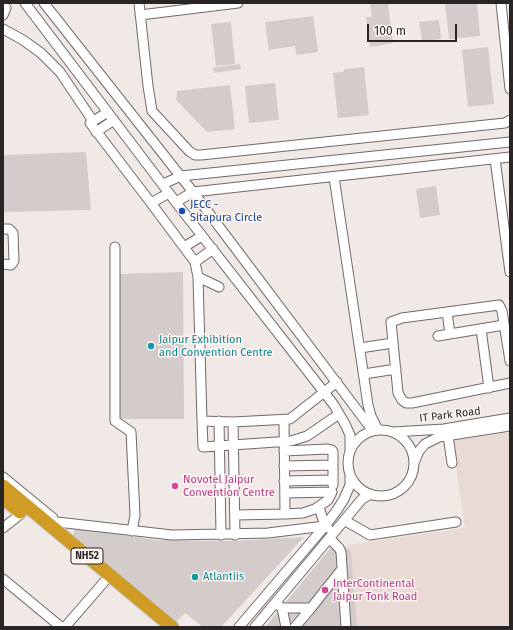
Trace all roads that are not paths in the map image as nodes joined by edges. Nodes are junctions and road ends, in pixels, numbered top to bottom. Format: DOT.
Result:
graph roads {
  1 [pos="25,3"];
  2 [pos="44,3"];
  3 [pos="139,3"];
  4 [pos="238,3"];
  5 [pos="501,3"];
  6 [pos="140,15"];
  7 [pos="3,29"];
  8 [pos="3,35"];
  9 [pos="510,89"];
  10 [pos="108,112"];
  11 [pos="114,120"];
  12 [pos="510,120"];
  13 [pos="91,122"];
  14 [pos="96,132"];
  15 [pos="510,142"];
  16 [pos="510,157"];
  17 [pos="496,159"];
  18 [pos="181,176"];
  19 [pos="334,177"];
  20 [pos="163,184"];
  21 [pos="194,192"];
  22 [pos="169,193"];
  23 [pos="176,202"];
  24 [pos="151,204"];
  25 [pos="3,229"];
  26 [pos="202,236"];
  27 [pos="115,247"];
  28 [pos="184,247"];
  29 [pos="213,249"];
  30 [pos="196,262"];
  31 [pos="3,264"];
  32 [pos="510,272"];
  33 [pos="198,277"];
  34 [pos="219,287"];
  35 [pos="446,312"];
  36 [pos="504,325"];
  37 [pos="481,329"];
  38 [pos="450,334"];
  39 [pos="438,336"];
  40 [pos="393,343"];
  41 [pos="360,348"];
  42 [pos="510,361"];
  43 [pos="396,369"];
  44 [pos="364,374"];
  45 [pos="337,382"];
  46 [pos="510,383"];
  47 [pos="489,388"];
  48 [pos="324,392"];
  49 [pos="339,414"];
  50 [pos="510,418"];
  51 [pos="284,420"];
  52 [pos="220,421"];
  53 [pos="202,422"];
  54 [pos="233,422"];
  55 [pos="510,426"];
  56 [pos="376,430"];
  57 [pos="392,432"];
  58 [pos="448,436"];
  59 [pos="234,445"];
  60 [pos="219,446"];
  61 [pos="284,446"];
  62 [pos="350,451"];
  63 [pos="452,463"];
  64 [pos="333,465"];
  65 [pos="414,465"];
  66 [pos="284,466"];
  67 [pos="350,476"];
  68 [pos="3,477"];
  69 [pos="333,480"];
  70 [pos="284,481"];
  71 [pos="3,486"];
  72 [pos="332,492"];
  73 [pos="285,493"];
  74 [pos="371,494"];
  75 [pos="220,496"];
  76 [pos="234,496"];
  77 [pos="3,498"];
  78 [pos="319,507"];
  79 [pos="23,508"];
  80 [pos="286,514"];
  81 [pos="235,515"];
  82 [pos="344,520"];
  83 [pos="57,522"];
  84 [pos="456,522"];
  85 [pos="324,526"];
  86 [pos="3,528"];
  87 [pos="132,531"];
  88 [pos="221,535"];
  89 [pos="235,535"];
  90 [pos="332,536"];
  91 [pos="342,569"];
  92 [pos="3,579"];
  93 [pos="104,582"];
  94 [pos="279,605"];
  95 [pos="311,608"];
  96 [pos="61,627"];
  97 [pos="65,627"];
  98 [pos="158,627"];
  99 [pos="172,627"];
  100 [pos="239,627"];
  101 [pos="255,627"];
  102 [pos="286,627"];
  103 [pos="295,627"];
  104 [pos="346,627"];
  1 -- 10 [label="street"];
  2 -- 18 [label="street"];
  3 -- 6 [label="street"];
  4 -- 6 [label="street"];
  5 -- 9 [label="street"];
  6 -- 12 [label="street"];
  7 -- 13 [label="street"];
  8 -- 13 [label="street"];
  10 -- 11 [label="street"];
  10 -- 13 [label="street"];
  11 -- 14 [label="street"];
  11 -- 20 [label="street"];
  13 -- 14 [label="street"];
  14 -- 24 [label="street"];
  15 -- 18 [label="street"];
  16 -- 17 [label="street"];
  17 -- 19 [label="street"];
  17 -- 32 [label="street"];
  18 -- 20 [label="street"];
  18 -- 21 [label="street"];
  19 -- 21 [label="street"];
  19 -- 41 [label="street"];
  20 -- 22 [label="street"];
  21 -- 23 [label="street"];
  21 -- 45 [label="street"];
  22 -- 23 [label="street"];
  22 -- 24 [label="street"];
  23 -- 26 [label="street"];
  24 -- 28 [label="street"];
  25 -- 31 [label="street"];
  26 -- 28 [label="street"];
  26 -- 29 [label="street"];
  27 -- 87 [label="street"];
  28 -- 30 [label="street"];
  29 -- 30 [label="street"];
  29 -- 48 [label="street"];
  30 -- 33 [label="street"];
  33 -- 34 [label="street"];
  33 -- 53 [label="street"];
  35 -- 36 [label="street"];
  35 -- 38 [label="street"];
  35 -- 40 [label="street"];
  36 -- 37 [label="street"];
  36 -- 42 [label="street"];
  37 -- 38 [label="street"];
  37 -- 47 [label="street"];
  38 -- 39 [label="street"];
  40 -- 41 [label="street"];
  40 -- 43 [label="street"];
  41 -- 44 [label="street"];
  43 -- 44 [label="street"];
  43 -- 47 [label="street"];
  44 -- 56 [label="street"];
  45 -- 48 [label="street"];
  45 -- 56 [label="street"];
  46 -- 47 [label="street"];
  48 -- 49 [label="street"];
  48 -- 51 [label="street"];
  49 -- 61 [label="street"];
  49 -- 62 [label="street"];
  50 -- 57 [label="street, IT Park Road"];
  51 -- 54 [label="street"];
  51 -- 61 [label="street"];
  52 -- 53 [label="street"];
  52 -- 54 [label="street"];
  52 -- 60 [label="street"];
  53 -- 60 [label="street"];
  54 -- 59 [label="street"];
  55 -- 58 [label="street, IT Park Road"];
  56 -- 57 [label="street"];
  56 -- 62 [label="street"];
  57 -- 65 [label="street"];
  58 -- 63 [label="street"];
  58 -- 65 [label="street, IT Park Road"];
  59 -- 60 [label="street"];
  59 -- 61 [label="street"];
  59 -- 76 [label="street"];
  60 -- 75 [label="street"];
  61 -- 64 [label="street"];
  61 -- 66 [label="street"];
  62 -- 67 [label="street"];
  64 -- 66 [label="street"];
  64 -- 69 [label="street"];
  65 -- 74 [label="street"];
  66 -- 70 [label="street"];
  67 -- 74 [label="street"];
  67 -- 85 [label="street"];
  68 -- 83 [label="street"];
  69 -- 70 [label="street"];
  69 -- 72 [label="street"];
  70 -- 73 [label="street"];
  71 -- 79 [label="highway, NH52"];
  72 -- 73 [label="street"];
  72 -- 78 [label="street"];
  73 -- 80 [label="street"];
  74 -- 82 [label="street"];
  75 -- 76 [label="street"];
  75 -- 88 [label="street"];
  76 -- 81 [label="street"];
  77 -- 79 [label="highway, NH52"];
  78 -- 80 [label="street"];
  78 -- 85 [label="street"];
  79 -- 83 [label="street"];
  79 -- 86 [label="street"];
  79 -- 93 [label="highway, NH52"];
  79 -- 99 [label="highway, NH52"];
  80 -- 81 [label="street"];
  81 -- 89 [label="street"];
  82 -- 84 [label="street"];
  82 -- 90 [label="street"];
  83 -- 87 [label="street"];
  85 -- 89 [label="street"];
  85 -- 90 [label="street"];
  85 -- 100 [label="street"];
  87 -- 88 [label="street"];
  88 -- 89 [label="street"];
  90 -- 91 [label="street"];
  90 -- 94 [label="street"];
  91 -- 95 [label="street"];
  91 -- 104 [label="street"];
  92 -- 96 [label="street"];
  93 -- 97 [label="street"];
  93 -- 98 [label="highway, NH52"];
  94 -- 95 [label="street"];
  94 -- 101 [label="street"];
  94 -- 102 [label="street"];
  95 -- 103 [label="street"];
}
